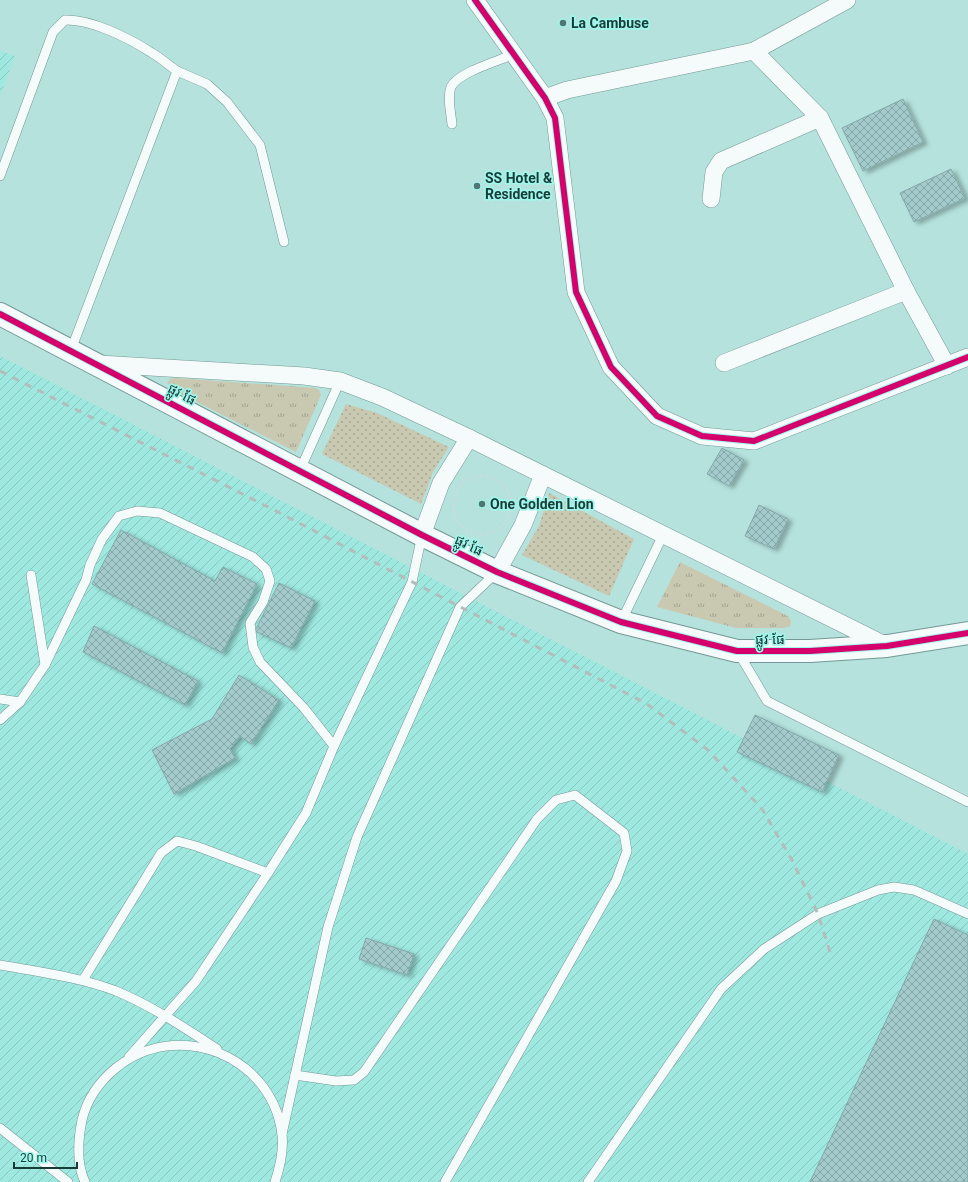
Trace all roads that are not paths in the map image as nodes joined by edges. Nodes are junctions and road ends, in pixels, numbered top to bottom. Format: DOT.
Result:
graph roads {
  1 [pos="475,0"];
  2 [pos="847,0"];
  3 [pos="754,51"];
  4 [pos="514,54"];
  5 [pos="177,71"];
  6 [pos="545,98"];
  7 [pos="820,118"];
  8 [pos="452,124"];
  9 [pos="0,176"];
  10 [pos="710,199"];
  11 [pos="284,242"];
  12 [pos="906,291"];
  13 [pos="0,314"];
  14 [pos="71,350"];
  15 [pos="968,357"];
  16 [pos="724,363"];
  17 [pos="99,364"];
  18 [pos="947,366"];
  19 [pos="340,381"];
  20 [pos="469,438"];
  21 [pos="300,470"];
  22 [pos="543,475"];
  23 [pos="422,535"];
  24 [pos="663,535"];
  25 [pos="496,572"];
  26 [pos="31,575"];
  27 [pos="621,622"];
  28 [pos="968,633"];
  29 [pos="887,646"];
  30 [pos="737,651"];
  31 [pos="45,665"];
  32 [pos="0,699"];
  33 [pos="20,702"];
  34 [pos="0,720"];
  35 [pos="334,746"];
  36 [pos="968,802"];
  37 [pos="268,873"];
  38 [pos="968,914"];
  39 [pos="0,965"];
  40 [pos="83,980"];
  41 [pos="166,1016"];
  42 [pos="226,1055"];
  43 [pos="129,1057"];
  44 [pos="295,1075"];
  45 [pos="0,1128"];
  46 [pos="282,1134"];
  47 [pos="68,1182"];
  48 [pos="85,1182"];
  49 [pos="275,1182"];
  50 [pos="445,1182"];
  51 [pos="588,1182"];
  1 -- 4 [label="street"];
  2 -- 3 [label="street"];
  3 -- 6 [label="street"];
  3 -- 7 [label="street"];
  4 -- 6 [label="street"];
  4 -- 8 [label="lane"];
  5 -- 9 [label="lane"];
  5 -- 11 [label="lane"];
  5 -- 14 [label="lane"];
  6 -- 18 [label="street"];
  7 -- 10 [label="street"];
  7 -- 12 [label="street"];
  12 -- 16 [label="street"];
  12 -- 18 [label="street"];
  13 -- 14 [label="street, ផ្លូវ ផែ"];
  14 -- 17 [label="street, ផ្លូវ ផែ"];
  15 -- 18 [label="street"];
  17 -- 19 [label="street"];
  17 -- 21 [label="street, ផ្លូវ ផែ"];
  19 -- 20 [label="street"];
  19 -- 21 [label="lane"];
  20 -- 22 [label="street"];
  20 -- 23 [label="street"];
  21 -- 23 [label="street, ផ្លូវ ផែ"];
  22 -- 24 [label="street"];
  22 -- 25 [label="street"];
  23 -- 25 [label="street, ផ្លូវ ផែ"];
  23 -- 35 [label="lane"];
  24 -- 27 [label="lane"];
  24 -- 29 [label="street"];
  25 -- 27 [label="street, ផ្លូវ ផែ"];
  25 -- 44 [label="lane"];
  26 -- 31 [label="lane"];
  27 -- 30 [label="street, ផ្លូវ ផែ"];
  28 -- 29 [label="street, ផ្លូវ ផែ"];
  29 -- 30 [label="street, ផ្លូវ ផែ"];
  30 -- 36 [label="lane"];
  31 -- 33 [label="lane"];
  31 -- 35 [label="lane"];
  32 -- 33 [label="lane"];
  33 -- 34 [label="lane"];
  35 -- 37 [label="lane"];
  37 -- 40 [label="lane"];
  37 -- 41 [label="lane"];
  38 -- 51 [label="lane"];
  39 -- 40 [label="lane"];
  40 -- 41 [label="lane"];
  41 -- 42 [label="lane"];
  41 -- 43 [label="lane"];
  42 -- 43 [label="lane"];
  42 -- 46 [label="lane"];
  43 -- 48 [label="lane"];
  44 -- 46 [label="lane"];
  44 -- 50 [label="lane"];
  45 -- 47 [label="lane"];
  46 -- 49 [label="lane"];
}
